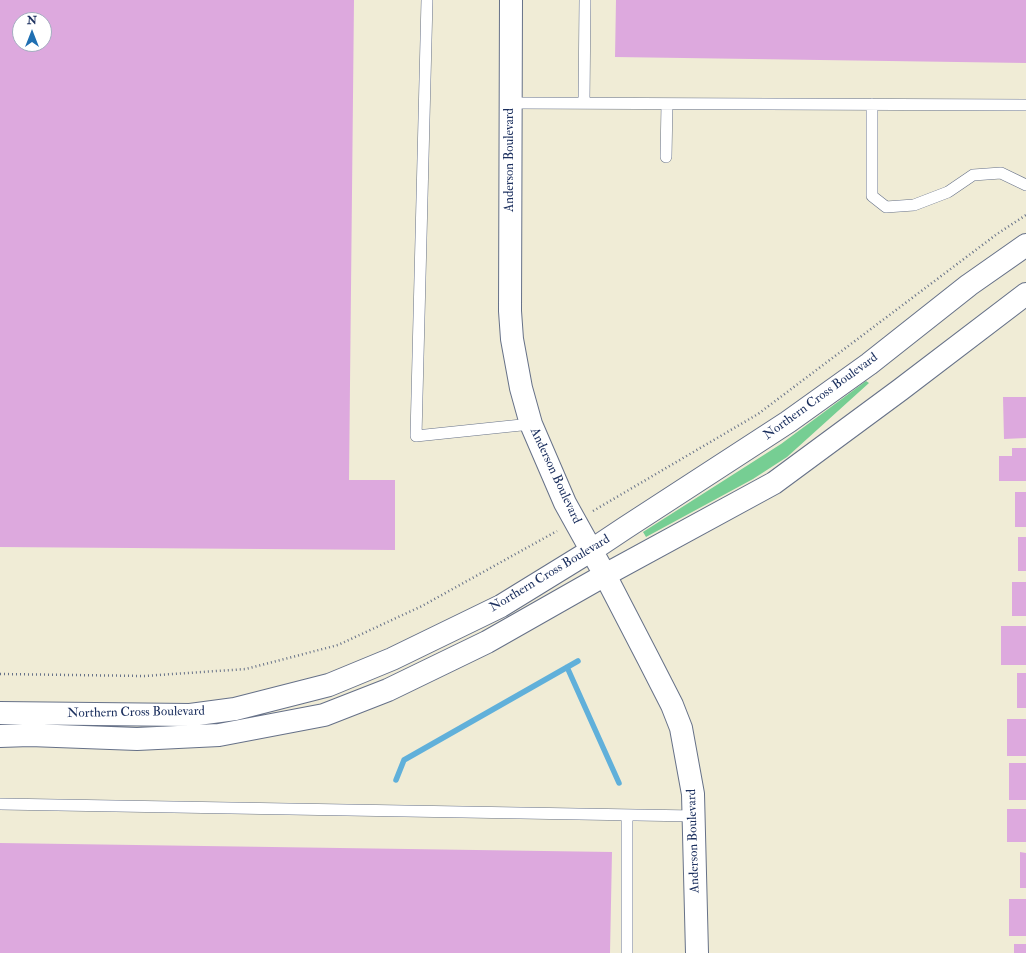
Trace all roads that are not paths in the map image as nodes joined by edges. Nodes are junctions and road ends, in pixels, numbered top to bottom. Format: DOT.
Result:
graph roads {
  1 [pos="427,0"];
  2 [pos="512,0"];
  3 [pos="585,0"];
  4 [pos="511,103"];
  5 [pos="584,103"];
  6 [pos="667,104"];
  7 [pos="872,104"];
  8 [pos="1026,105"];
  9 [pos="666,157"];
  10 [pos="1026,185"];
  11 [pos="1026,245"];
  12 [pos="1026,294"];
  13 [pos="531,424"];
  14 [pos="592,550"];
  15 [pos="605,575"];
  16 [pos="0,713"];
  17 [pos="0,736"];
  18 [pos="0,804"];
  19 [pos="627,815"];
  20 [pos="694,816"];
  21 [pos="627,953"];
  22 [pos="697,953"];
  1 -- 13 [label="lane"];
  2 -- 4 [label="street, Anderson Boulevard"];
  3 -- 5 [label="lane"];
  4 -- 5 [label="lane"];
  4 -- 13 [label="street, Anderson Boulevard"];
  5 -- 6 [label="lane"];
  6 -- 7 [label="lane"];
  6 -- 9 [label="lane"];
  7 -- 8 [label="lane"];
  7 -- 10 [label="lane"];
  11 -- 14 [label="street, Northern Cross Boulevard"];
  12 -- 15 [label="street, Northern Cross Boulevard"];
  13 -- 14 [label="street, Anderson Boulevard"];
  14 -- 15 [label="street, Anderson Boulevard"];
  14 -- 16 [label="street, Northern Cross Boulevard"];
  15 -- 17 [label="street, Northern Cross Boulevard"];
  15 -- 20 [label="street, Anderson Boulevard"];
  18 -- 19 [label="lane"];
  19 -- 20 [label="lane"];
  19 -- 21 [label="lane"];
  20 -- 22 [label="street, Anderson Boulevard"];
}
